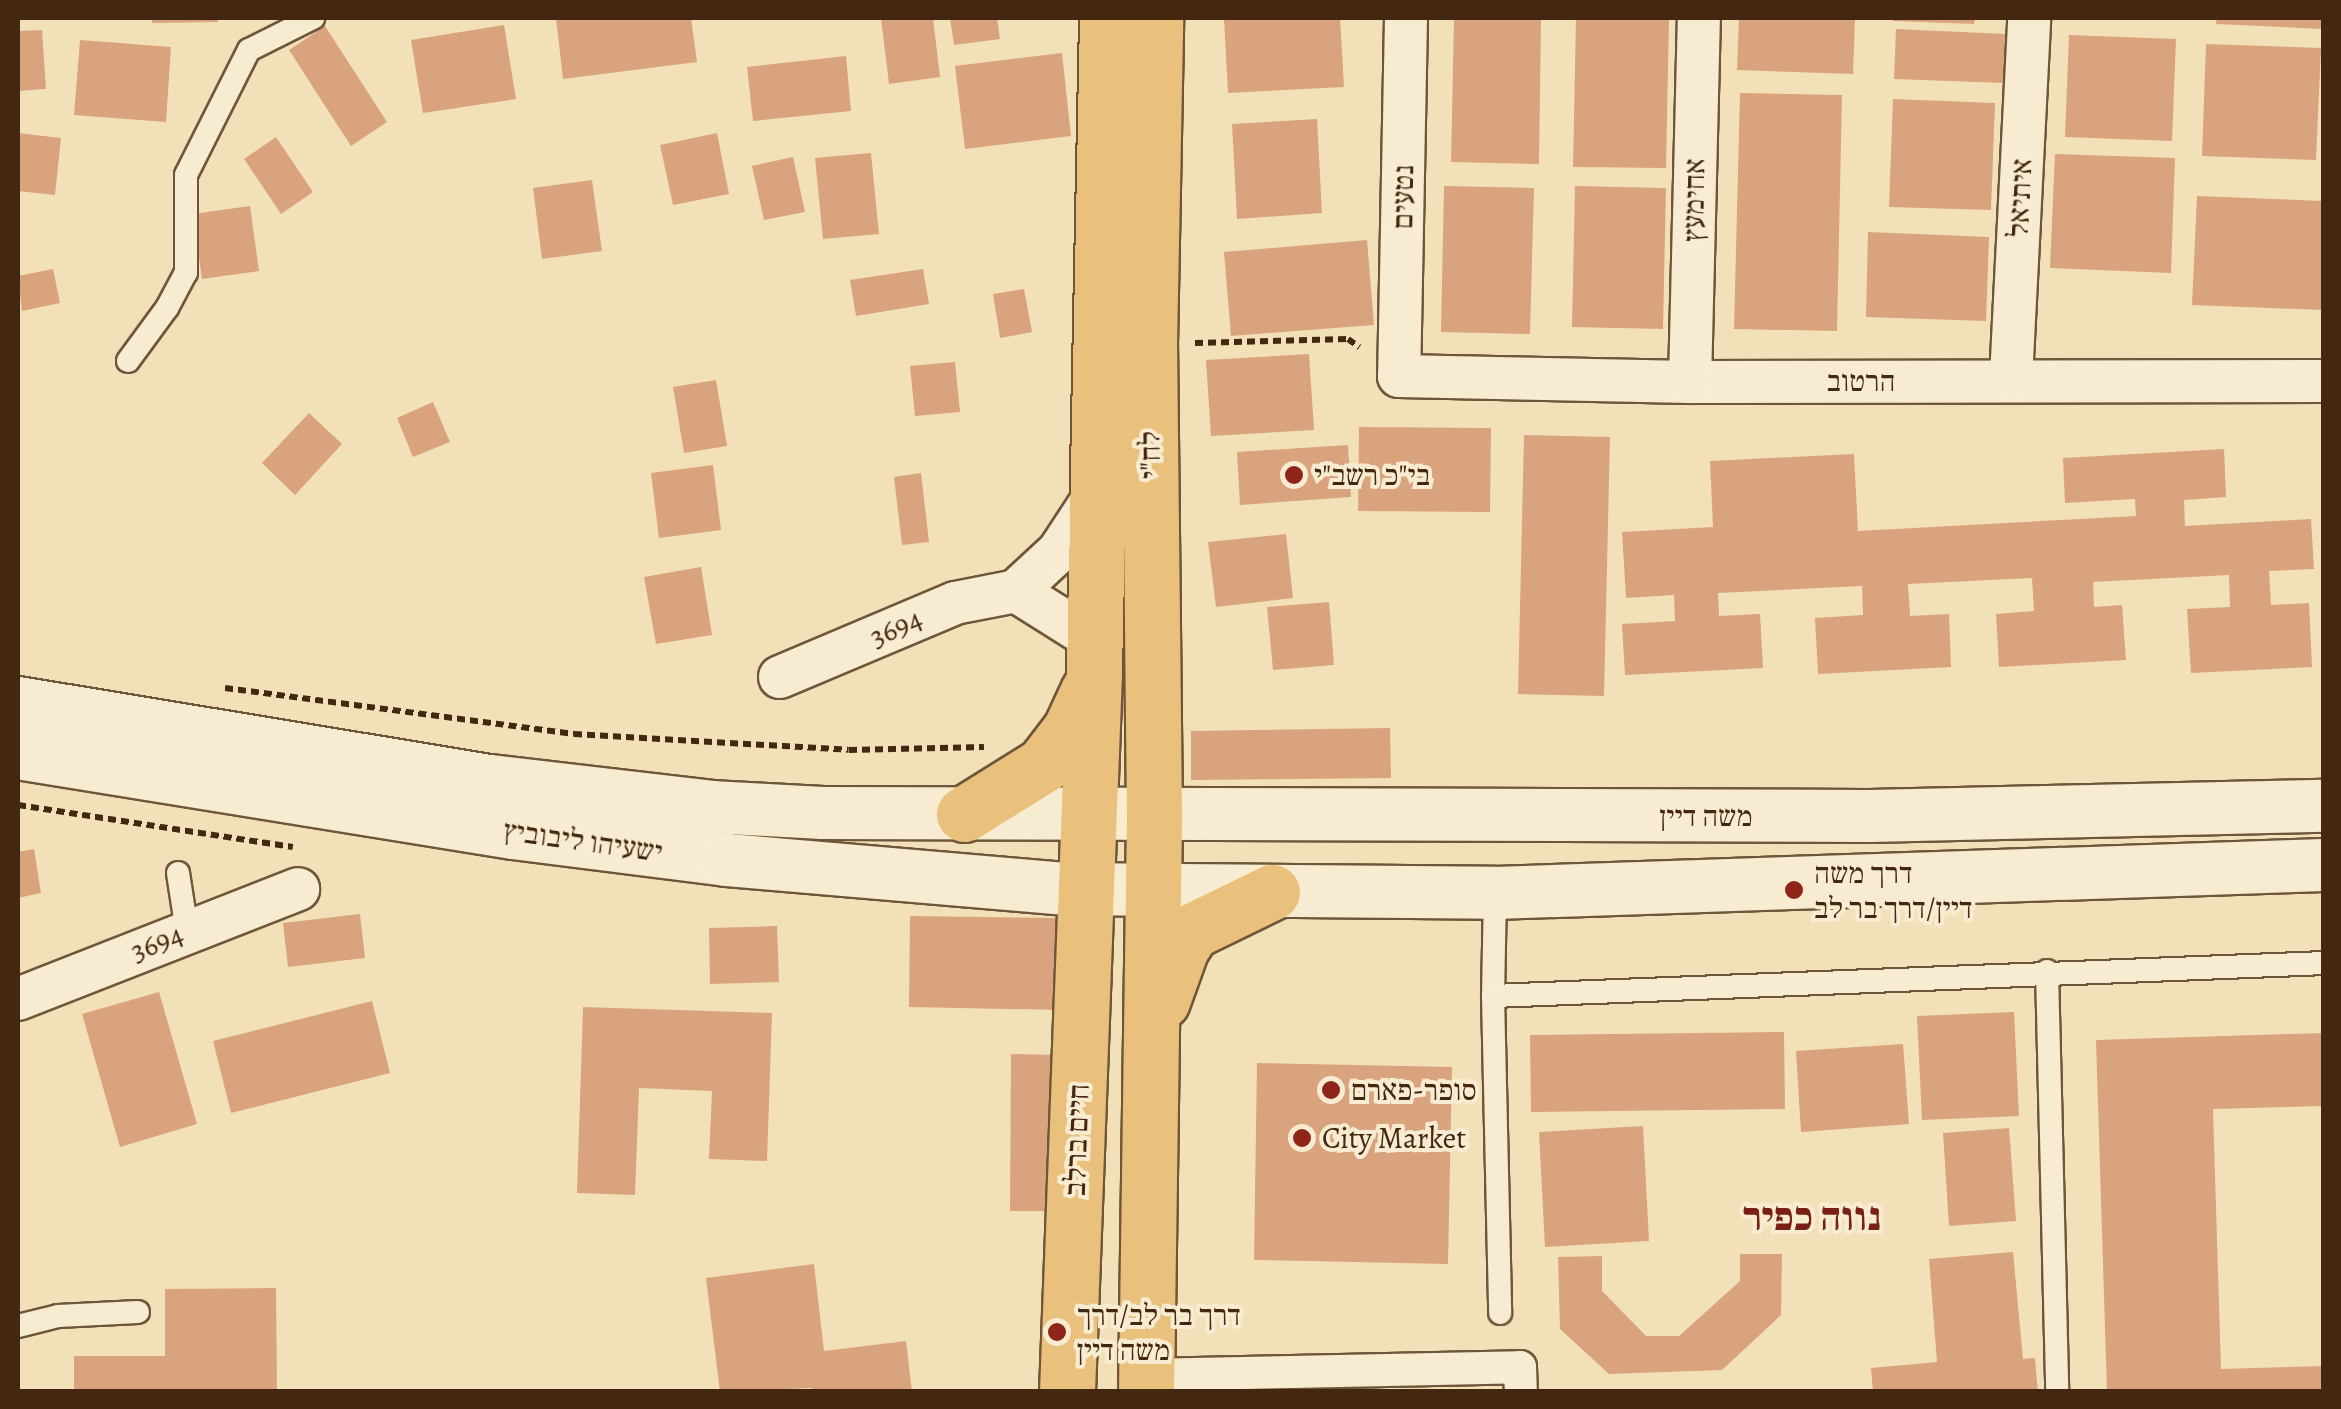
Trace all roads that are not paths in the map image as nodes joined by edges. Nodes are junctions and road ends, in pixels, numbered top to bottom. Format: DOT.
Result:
graph roads {
  1 [pos="313,18"];
  2 [pos="1107,18"];
  3 [pos="1155,18"];
  4 [pos="1406,18"];
  5 [pos="1698,18"];
  6 [pos="2029,18"];
  7 [pos="128,361"];
  8 [pos="1399,376"];
  9 [pos="2011,380"];
  10 [pos="1690,382"];
  11 [pos="2324,382"];
  12 [pos="1097,493"];
  13 [pos="1016,590"];
  14 [pos="1094,657"];
  15 [pos="780,677"];
  16 [pos="18,703"];
  17 [pos="18,752"];
  18 [pos="2324,806"];
  19 [pos="964,814"];
  20 [pos="1089,815"];
  21 [pos="1154,816"];
  22 [pos="2324,864"];
  23 [pos="178,873"];
  24 [pos="298,889"];
  25 [pos="1086,890"];
  26 [pos="1153,892"];
  27 [pos="1272,892"];
  28 [pos="1495,893"];
  29 [pos="187,932"];
  30 [pos="2324,963"];
  31 [pos="2047,971"];
  32 [pos="1493,996"];
  33 [pos="18,999"];
  34 [pos="1148,1057"];
  35 [pos="138,1312"];
  36 [pos="1500,1313"];
  37 [pos="18,1326"];
  38 [pos="1146,1383"];
  39 [pos="1067,1392"];
  40 [pos="1521,1392"];
  41 [pos="2058,1392"];
  1 -- 7 [label="lane"];
  2 -- 12 [label="main road, לח\"י"];
  3 -- 21 [label="main road, לח\"י"];
  4 -- 8 [label="street, נטעים"];
  5 -- 10 [label="street, אחימעץ"];
  6 -- 9 [label="street, איתיאל"];
  8 -- 10 [label="street, הרטוב"];
  9 -- 10 [label="street, הרטוב"];
  9 -- 11 [label="street, הרטוב"];
  12 -- 13 [label="street"];
  12 -- 14 [label="main road, לח\"י"];
  13 -- 14 [label="street"];
  13 -- 15 [label="street, 3694"];
  14 -- 19 [label="main road"];
  14 -- 20 [label="main road, לח\"י"];
  16 -- 19 [label="street, ישעיהו ליבוביץ"];
  17 -- 25 [label="street, ישעיהו ליבוביץ"];
  18 -- 21 [label="street, משה דיין"];
  19 -- 20 [label="street, ישעיהו ליבוביץ"];
  20 -- 21 [label="street, משה דיין"];
  20 -- 25 [label="main road, לח\"י"];
  21 -- 26 [label="main road, לח\"י"];
  22 -- 28 [label="street"];
  23 -- 29 [label="lane"];
  24 -- 29 [label="street, 3694"];
  25 -- 26 [label="street, ישעיהו ליבוביץ"];
  25 -- 39 [label="main road, חיים ברלב"];
  26 -- 27 [label="street"];
  26 -- 34 [label="main road"];
  27 -- 28 [label="street"];
  27 -- 34 [label="main road"];
  28 -- 32 [label="lane"];
  29 -- 33 [label="street, 3694"];
  30 -- 31 [label="lane"];
  31 -- 32 [label="lane"];
  31 -- 41 [label="lane"];
  32 -- 36 [label="lane"];
  34 -- 38 [label="main road"];
  35 -- 37 [label="lane"];
  38 -- 40 [label="street"];
}
